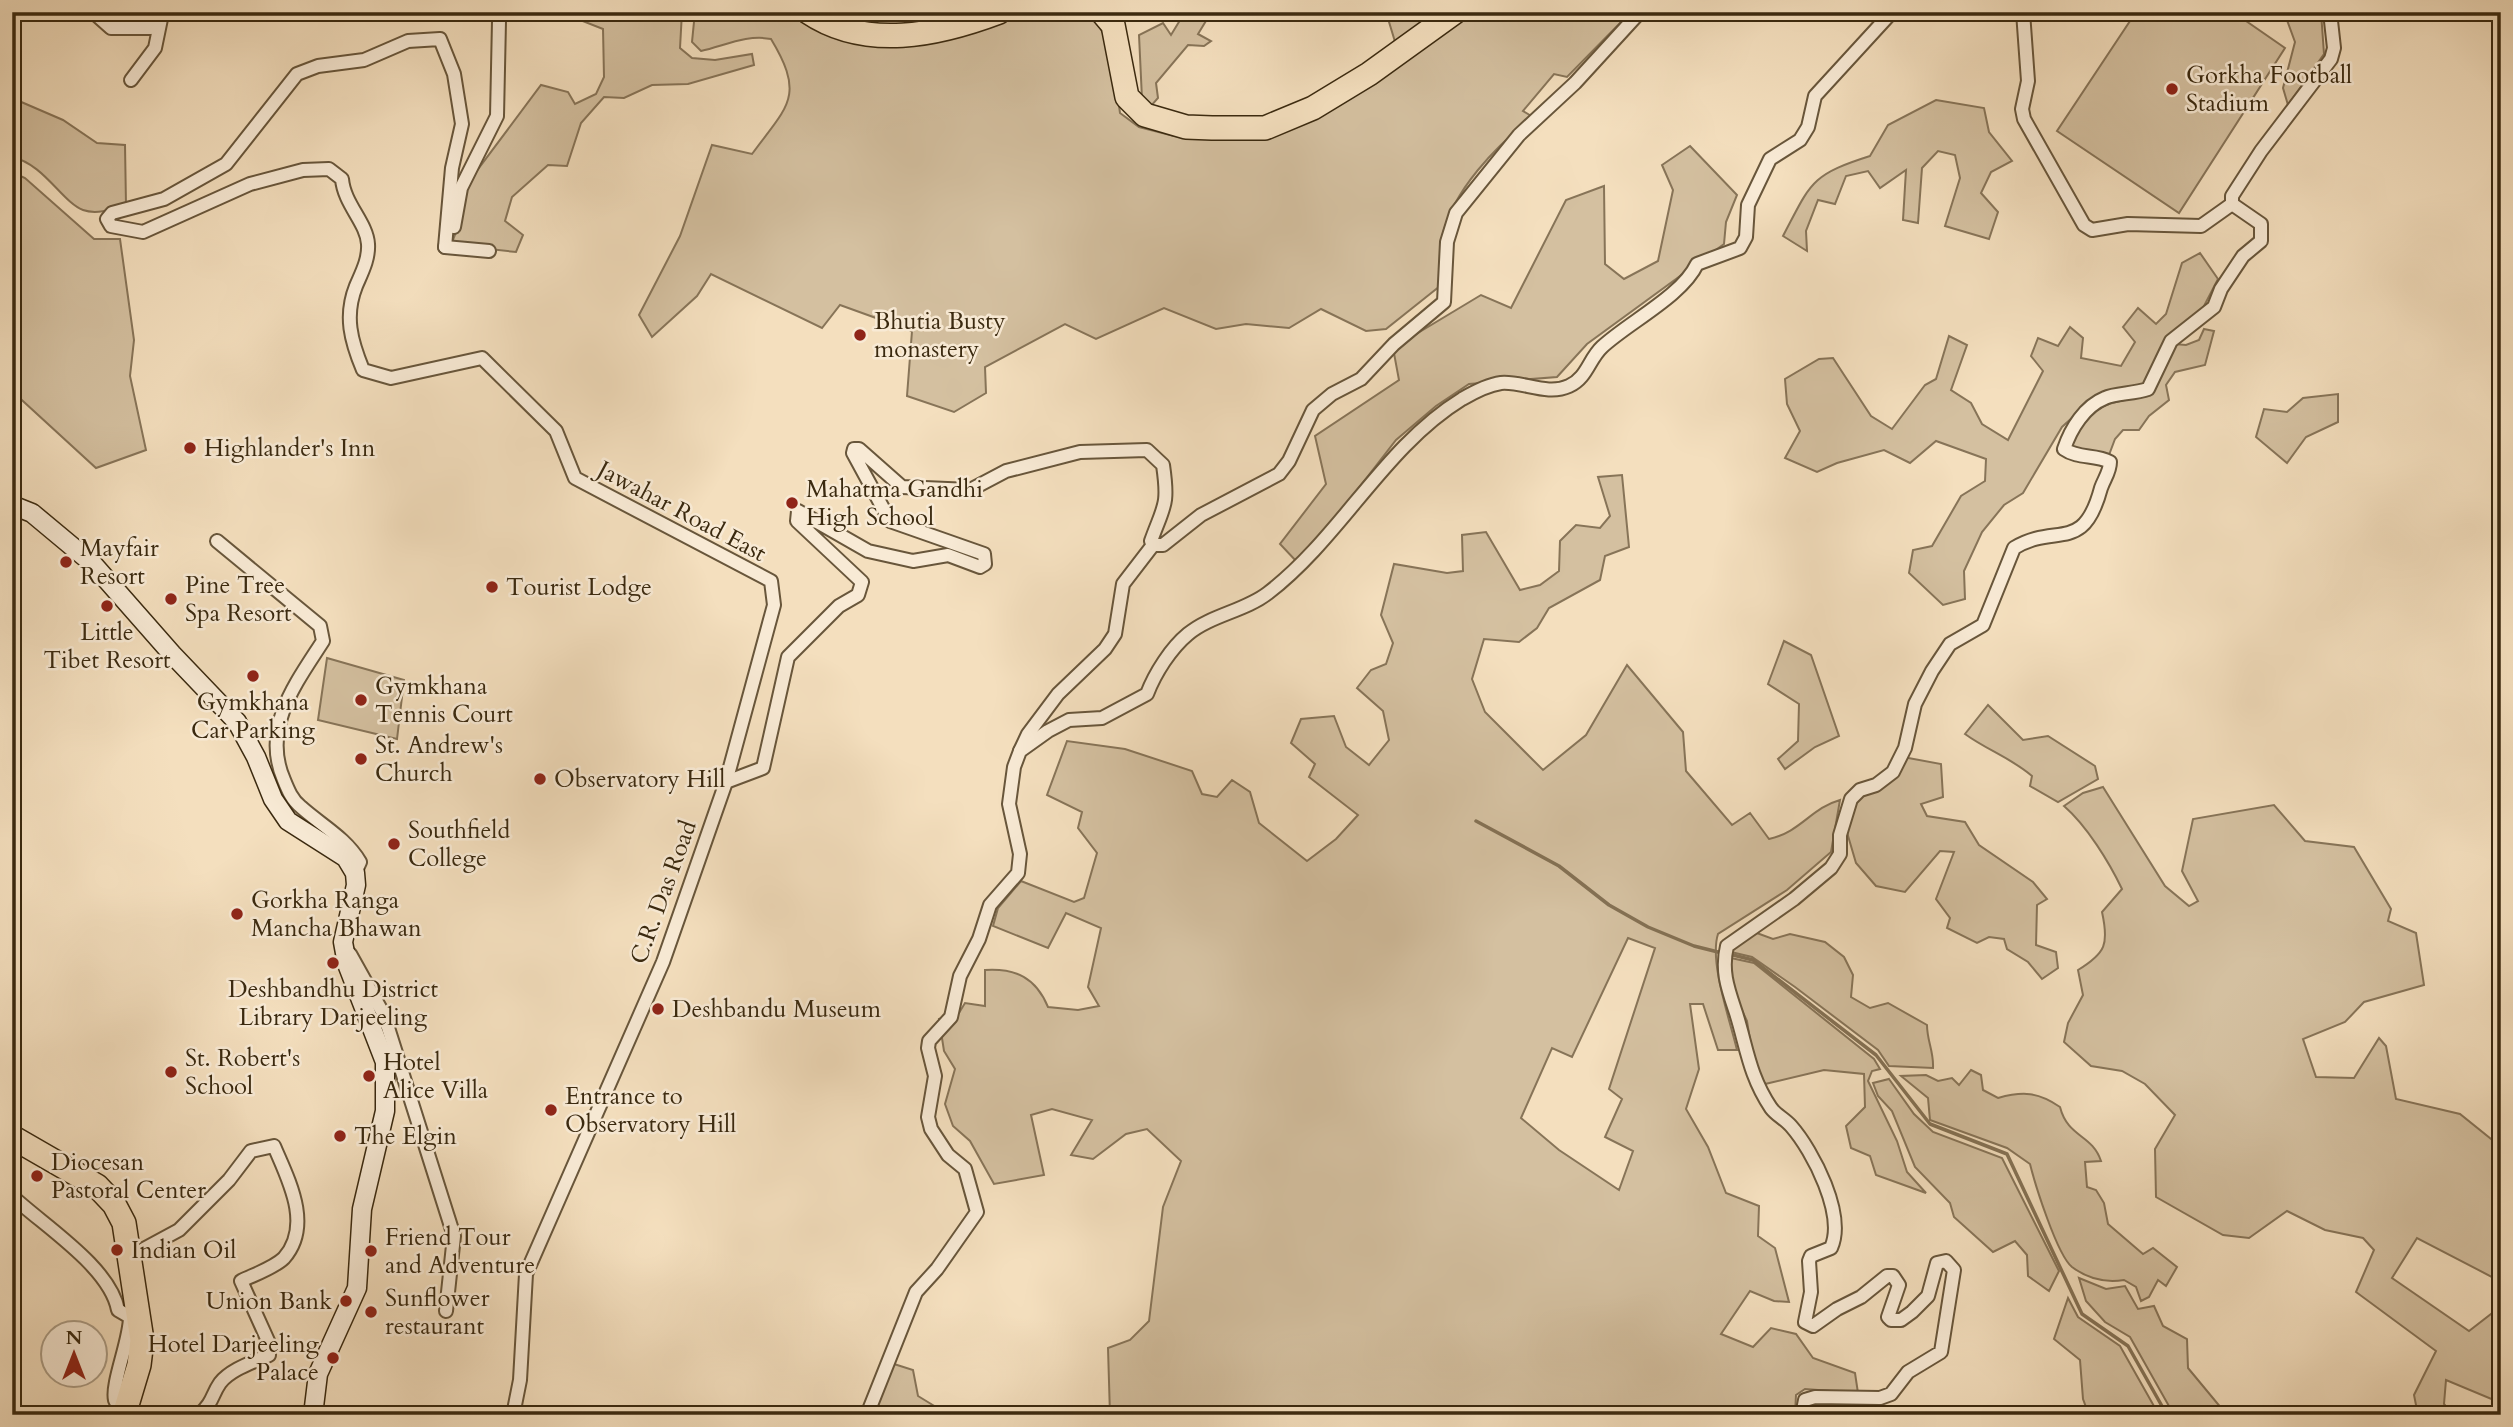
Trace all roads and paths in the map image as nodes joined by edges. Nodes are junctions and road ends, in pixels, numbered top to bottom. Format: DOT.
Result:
graph roads {
  1 [pos="93,12"];
  2 [pos="161,12"];
  3 [pos="496,12"];
  4 [pos="808,12"];
  5 [pos="999,12"];
  6 [pos="1102,12"];
  7 [pos="1455,12"];
  8 [pos="1640,12"];
  9 [pos="1892,12"];
  10 [pos="2024,12"];
  11 [pos="2330,12"];
  12 [pos="131,80"];
  13 [pos="2232,204"];
  14 [pos="446,247"];
  15 [pos="489,251"];
  16 [pos="12,505"];
  17 [pos="217,541"];
  18 [pos="1153,545"];
  19 [pos="1020,751"];
  20 [pos="726,782"];
  21 [pos="355,873"];
  22 [pos="343,942"];
  23 [pos="12,1137"];
  24 [pos="12,1196"];
  25 [pos="130,1257"];
  26 [pos="446,1311"];
  27 [pos="124,1414"];
  28 [pos="199,1415"];
  29 [pos="313,1415"];
  30 [pos="513,1415"];
  31 [pos="867,1415"];
  32 [pos="1802,1415"];
  1 -- 2 [label="street"];
  2 -- 12 [label="street"];
  3 -- 14 [label="street"];
  4 -- 5 [label="highway"];
  6 -- 7 [label="highway"];
  8 -- 18 [label="street"];
  9 -- 19 [label="street"];
  10 -- 13 [label="street"];
  11 -- 13 [label="street"];
  13 -- 32 [label="street"];
  14 -- 15 [label="street"];
  14 -- 20 [label="street, Jawahar Road East"];
  16 -- 21 [label="main road"];
  17 -- 21 [label="street"];
  18 -- 19 [label="street"];
  18 -- 20 [label="street"];
  19 -- 31 [label="street"];
  20 -- 30 [label="street, C.R. Das Road"];
  21 -- 22 [label="main road"];
  22 -- 26 [label="street"];
  22 -- 29 [label="main road"];
  23 -- 25 [label="highway"];
  24 -- 27 [label="street"];
  25 -- 27 [label="highway"];
  25 -- 28 [label="street"];
}
